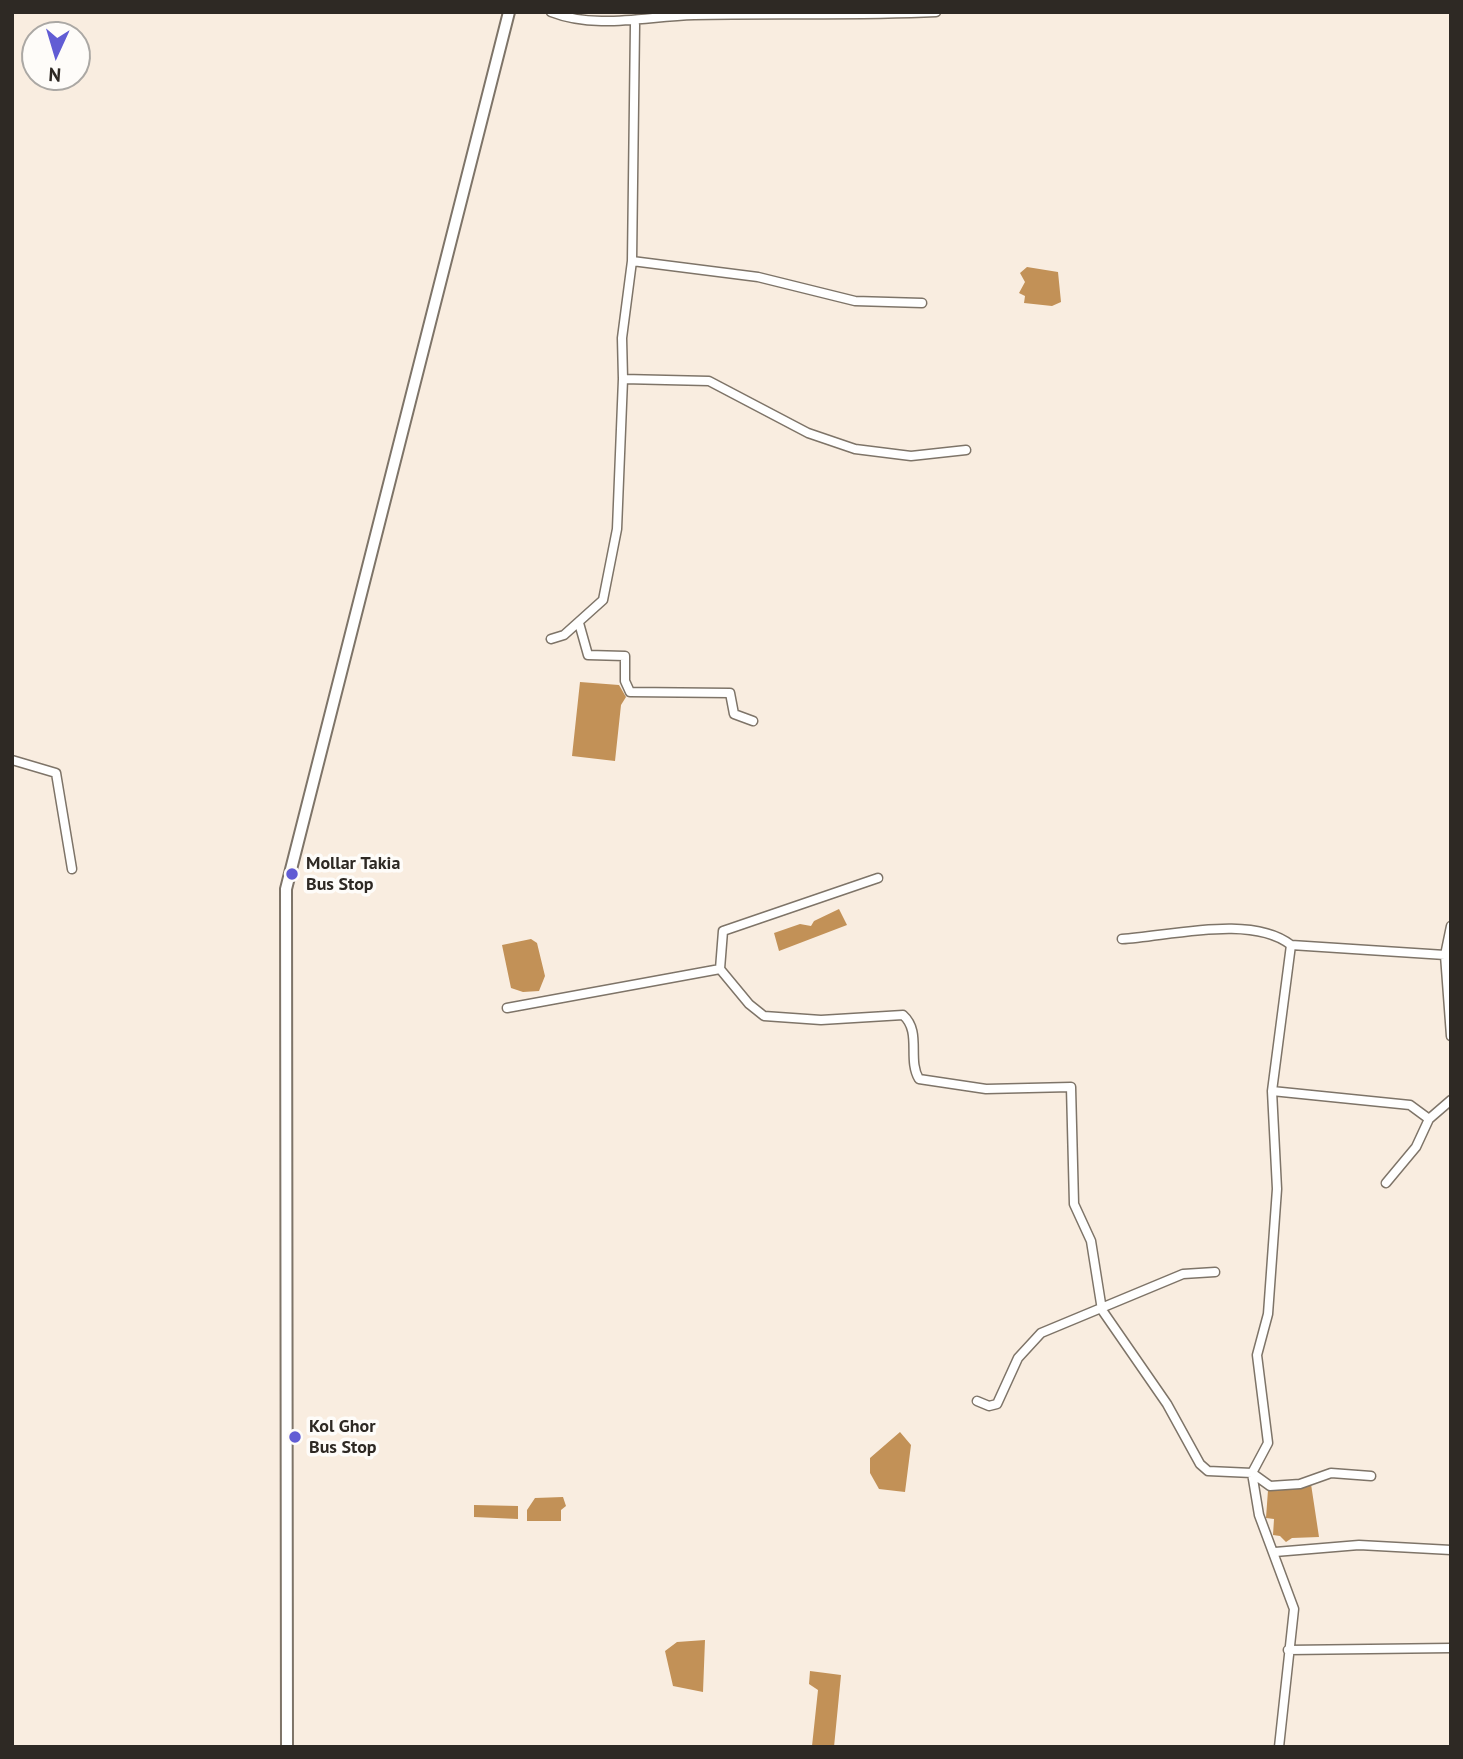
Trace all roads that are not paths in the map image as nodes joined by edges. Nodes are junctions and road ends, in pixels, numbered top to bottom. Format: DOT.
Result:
graph roads {
  1 [pos="509,12"];
  2 [pos="551,12"];
  3 [pos="936,12"];
  4 [pos="635,25"];
  5 [pos="632,261"];
  6 [pos="922,303"];
  7 [pos="624,379"];
  8 [pos="966,450"];
  9 [pos="579,623"];
  10 [pos="551,639"];
  11 [pos="753,722"];
  12 [pos="12,760"];
  13 [pos="72,869"];
  14 [pos="878,878"];
  15 [pos="1451,926"];
  16 [pos="1122,939"];
  17 [pos="1292,944"];
  18 [pos="1445,955"];
  19 [pos="720,969"];
  20 [pos="507,1008"];
  21 [pos="1451,1036"];
  22 [pos="1272,1091"];
  23 [pos="1451,1100"];
  24 [pos="1429,1119"];
  25 [pos="1386,1184"];
  26 [pos="1215,1272"];
  27 [pos="1102,1310"];
  28 [pos="978,1402"];
  29 [pos="1252,1472"];
  30 [pos="1371,1476"];
  31 [pos="1451,1550"];
  32 [pos="1275,1552"];
  33 [pos="1451,1648"];
  34 [pos="1288,1650"];
  35 [pos="287,1747"];
  36 [pos="1279,1747"];
  1 -- 35 [label="main road"];
  2 -- 3 [label="street"];
  4 -- 5 [label="street"];
  5 -- 6 [label="street"];
  5 -- 7 [label="street"];
  7 -- 8 [label="street"];
  7 -- 9 [label="street"];
  9 -- 10 [label="street"];
  9 -- 11 [label="street"];
  12 -- 13 [label="street"];
  14 -- 19 [label="street"];
  15 -- 18 [label="street"];
  16 -- 17 [label="street"];
  17 -- 18 [label="street"];
  17 -- 22 [label="street"];
  18 -- 21 [label="street"];
  19 -- 20 [label="street"];
  19 -- 27 [label="street"];
  22 -- 24 [label="street"];
  22 -- 29 [label="street"];
  23 -- 24 [label="street"];
  24 -- 25 [label="street"];
  26 -- 27 [label="street"];
  27 -- 28 [label="street"];
  27 -- 29 [label="street"];
  29 -- 30 [label="street"];
  29 -- 32 [label="street"];
  31 -- 32 [label="street"];
  32 -- 34 [label="street"];
  33 -- 34 [label="street"];
  34 -- 36 [label="street"];
}
